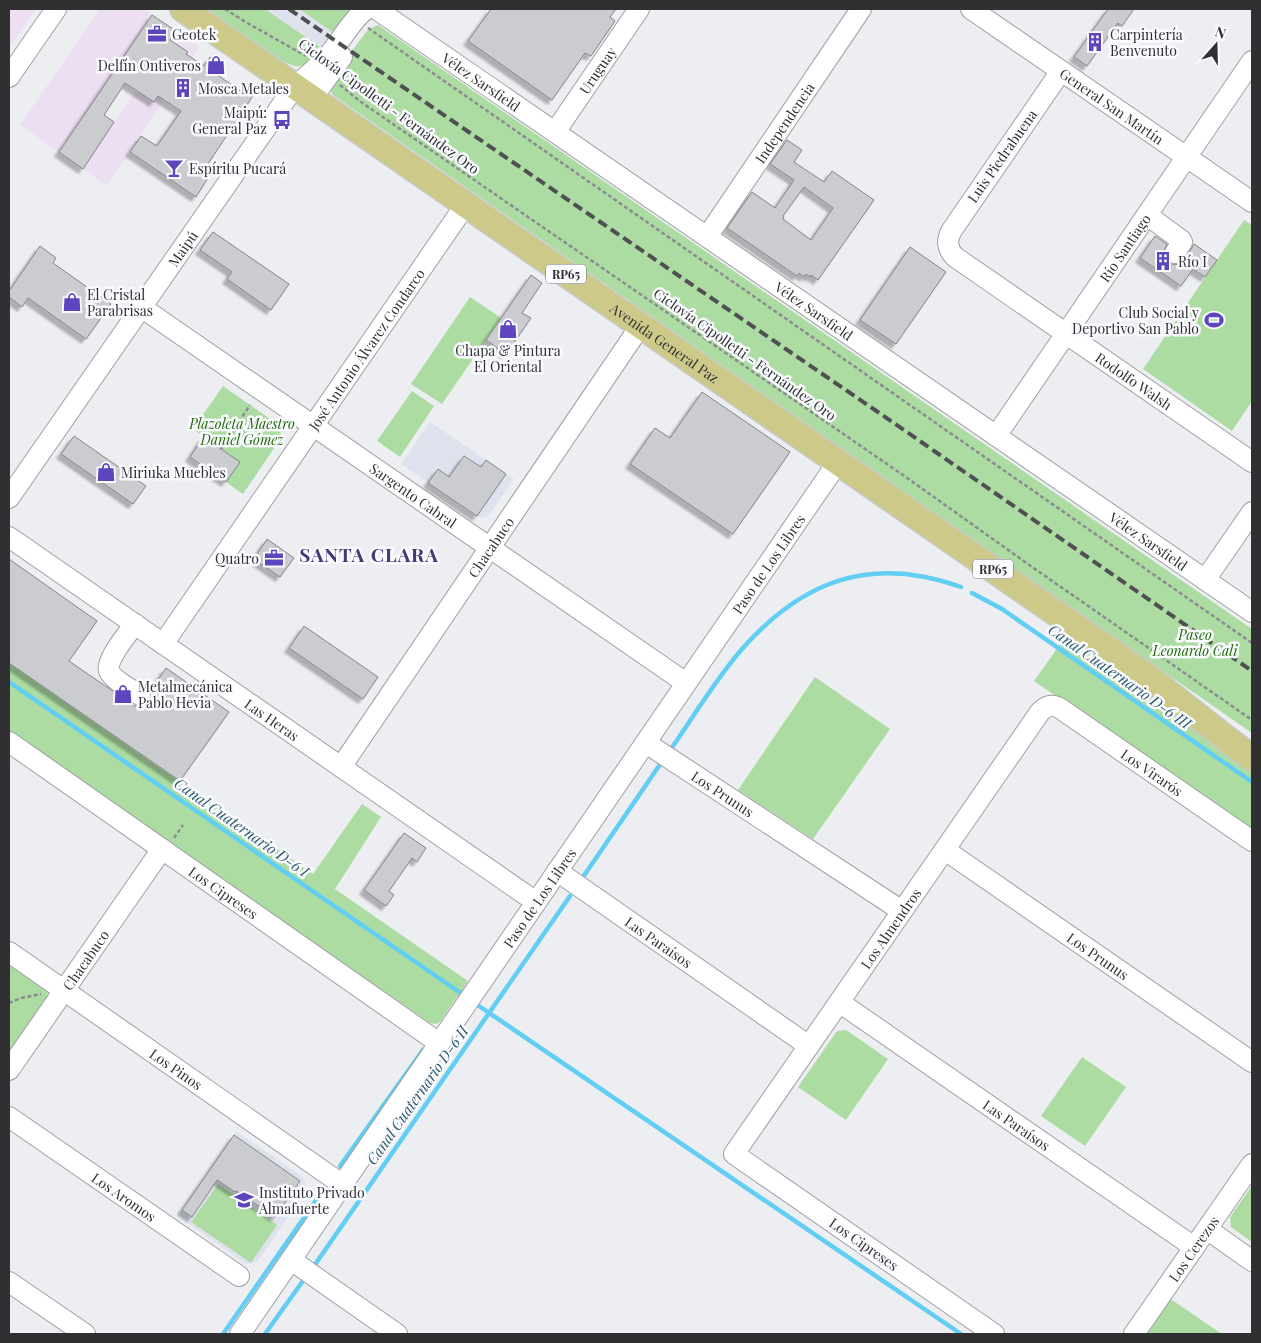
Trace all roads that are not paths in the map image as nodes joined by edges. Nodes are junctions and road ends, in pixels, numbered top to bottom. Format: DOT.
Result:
graph roads {
  1 [pos="56,9"];
  2 [pos="183,9"];
  3 [pos="376,9"];
  4 [pos="861,9"];
  5 [pos="972,9"];
  6 [pos="635,10"];
  7 [pos="367,14"];
  8 [pos="1252,61"];
  9 [pos="1061,70"];
  10 [pos="9,77"];
  11 [pos="303,92"];
  12 [pos="555,132"];
  13 [pos="1187,157"];
  14 [pos="1252,202"];
  15 [pos="466,204"];
  16 [pos="1147,215"];
  17 [pos="707,237"];
  18 [pos="948,244"];
  19 [pos="1175,253"];
  20 [pos="141,308"];
  21 [pos="641,325"];
  22 [pos="1066,333"];
  23 [pos="313,426"];
  24 [pos="996,436"];
  25 [pos="838,462"];
  26 [pos="1252,462"];
  27 [pos="9,498"];
  28 [pos="1252,512"];
  29 [pos="9,537"];
  30 [pos="490,548"];
  31 [pos="1205,580"];
  32 [pos="1252,612"];
  33 [pos="134,624"];
  34 [pos="163,644"];
  35 [pos="1147,676"];
  36 [pos="686,683"];
  37 [pos="140,695"];
  38 [pos="1050,706"];
  39 [pos="1252,739"];
  40 [pos="9,742"];
  41 [pos="646,743"];
  42 [pos="1252,758"];
  43 [pos="341,767"];
  44 [pos="1252,841"];
  45 [pos="167,845"];
  46 [pos="944,850"];
  47 [pos="557,871"];
  48 [pos="536,902"];
  49 [pos="902,911"];
  50 [pos="9,952"];
  51 [pos="64,991"];
  52 [pos="839,1002"];
  53 [pos="439,1043"];
  54 [pos="809,1046"];
  55 [pos="1252,1062"];
  56 [pos="9,1070"];
  57 [pos="9,1116"];
  58 [pos="734,1154"];
  59 [pos="1252,1164"];
  60 [pos="343,1185"];
  61 [pos="1207,1229"];
  62 [pos="1194,1247"];
  63 [pos="291,1260"];
  64 [pos="1252,1260"];
  65 [pos="239,1276"];
  66 [pos="9,1282"];
  67 [pos="85,1334"];
  68 [pos="240,1334"];
  69 [pos="397,1334"];
  70 [pos="994,1334"];
  71 [pos="1134,1334"];
  1 -- 10 [label="street"];
  2 -- 11 [label="main road, Avenida General Paz / RP65"];
  3 -- 12 [label="street, Vélez Sarsfield"];
  4 -- 17 [label="street, Independencia"];
  5 -- 9 [label="street, General San Martín"];
  6 -- 12 [label="street, Uruguay"];
  7 -- 11 [label="street, Maipú"];
  8 -- 13 [label="street, Río Santiago"];
  9 -- 13 [label="street, General San Martín"];
  9 -- 18 [label="street, Luis Piedrabuena"];
  11 -- 15 [label="main road, Avenida General Paz / RP65"];
  11 -- 20 [label="street, Maipú"];
  12 -- 17 [label="street, Vélez Sarsfield"];
  13 -- 14 [label="street, General San Martín"];
  13 -- 16 [label="street, Río Santiago"];
  15 -- 21 [label="main road, Avenida General Paz / RP65"];
  15 -- 23 [label="street, José Antonio Álvarez Condarco"];
  16 -- 19 [label="street"];
  16 -- 22 [label="street, Río Santiago"];
  17 -- 24 [label="street, Vélez Sarsfield"];
  18 -- 22 [label="street, Rodolfo Walsh"];
  20 -- 23 [label="street, Sargento Cabral"];
  20 -- 27 [label="street, Maipú"];
  21 -- 25 [label="main road, Avenida General Paz / RP65"];
  21 -- 30 [label="street, Chacabuco"];
  22 -- 24 [label="street, Río Santiago"];
  22 -- 26 [label="street, Rodolfo Walsh"];
  23 -- 30 [label="street, Sargento Cabral"];
  23 -- 34 [label="street, José Antonio Álvarez Condarco"];
  24 -- 31 [label="street, Vélez Sarsfield"];
  25 -- 35 [label="main road, Avenida General Paz / RP65"];
  25 -- 36 [label="street, Paso de Los Libres"];
  28 -- 31 [label="street"];
  29 -- 33 [label="street, Las Heras"];
  30 -- 36 [label="street, Sargento Cabral"];
  30 -- 43 [label="street, Chacabuco"];
  31 -- 32 [label="street, Vélez Sarsfield"];
  33 -- 34 [label="street, Las Heras"];
  33 -- 37 [label="street"];
  34 -- 43 [label="street, Las Heras"];
  35 -- 39 [label="main road, Avenida General Paz / RP65"];
  35 -- 42 [label="main road, Avenida General Paz / RP65"];
  36 -- 41 [label="street, Paso de Los Libres"];
  38 -- 44 [label="street, Los Virarós"];
  38 -- 46 [label="street, Los Almendros"];
  40 -- 45 [label="street, Los Cipreses"];
  41 -- 47 [label="street, Paso de Los Libres"];
  41 -- 49 [label="street, Los Prunus"];
  43 -- 48 [label="street, Las Heras"];
  45 -- 51 [label="street, Chacabuco"];
  45 -- 53 [label="street, Los Cipreses"];
  46 -- 49 [label="street, Los Almendros"];
  46 -- 55 [label="street, Los Prunus"];
  47 -- 48 [label="street, Paso de Los Libres"];
  47 -- 54 [label="street, Las Paraísos"];
  48 -- 53 [label="street, Paso de Los Libres"];
  49 -- 52 [label="street, Los Almendros"];
  50 -- 51 [label="street, Los Pinos"];
  51 -- 56 [label="street, Chacabuco"];
  51 -- 60 [label="street, Los Pinos"];
  52 -- 54 [label="street, Los Almendros"];
  52 -- 62 [label="street, Las Paraísos"];
  53 -- 60 [label="street, Paso de Los Libres"];
  54 -- 58 [label="street, Los Almendros"];
  57 -- 65 [label="street, Los Aromos"];
  58 -- 70 [label="street, Los Cipreses"];
  59 -- 61 [label="street, Los Cerezos"];
  60 -- 63 [label="street, Paso de Los Libres"];
  61 -- 62 [label="street, Los Cerezos"];
  61 -- 64 [label="street"];
  62 -- 71 [label="street, Los Cerezos"];
  63 -- 68 [label="street, Paso de Los Libres"];
  63 -- 69 [label="street"];
  66 -- 67 [label="street"];
}
